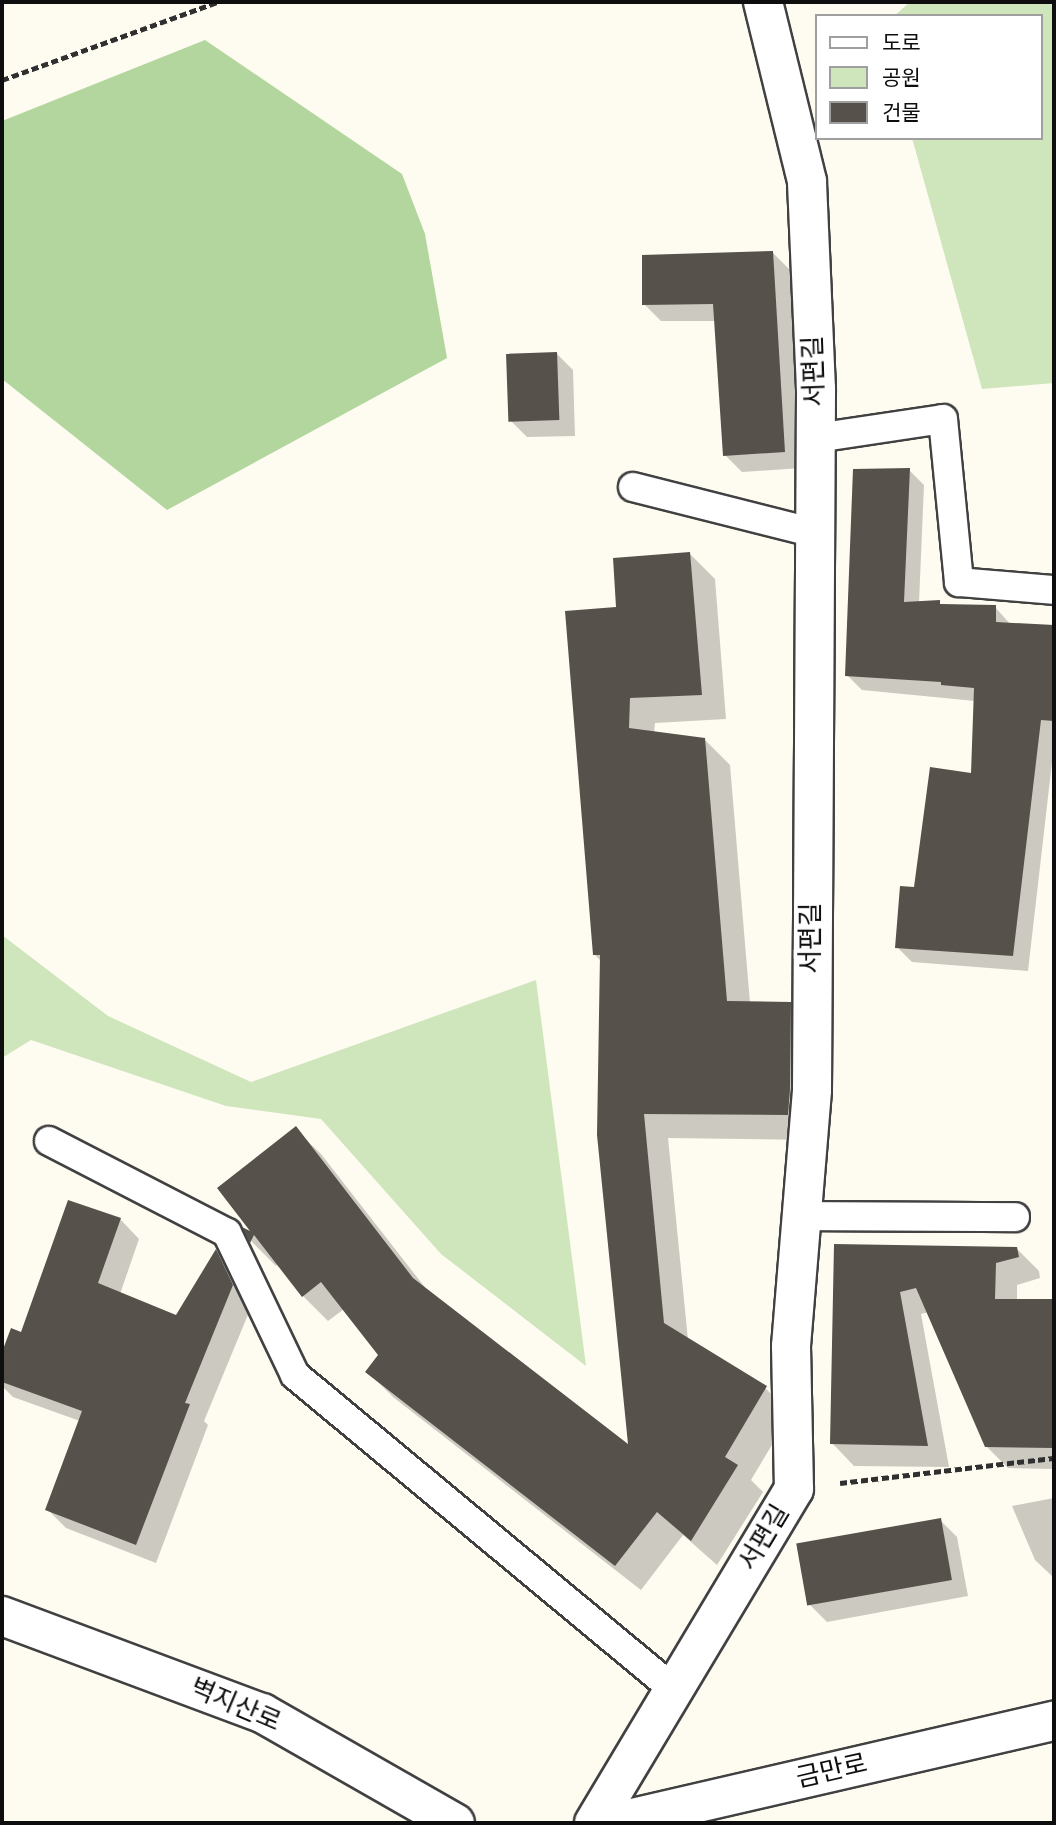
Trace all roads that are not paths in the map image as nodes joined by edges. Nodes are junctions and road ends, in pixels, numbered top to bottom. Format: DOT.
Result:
graph roads {
  1 [pos="763,2"];
  2 [pos="816,438"];
  3 [pos="633,487"];
  4 [pos="815,533"];
  5 [pos="1054,590"];
  6 [pos="49,1141"];
  7 [pos="802,1216"];
  8 [pos="1015,1217"];
  9 [pos="2,1616"];
  10 [pos="674,1690"];
  11 [pos="1054,1721"];
  12 [pos="455,1823"];
  13 [pos="594,1823"];
  14 [pos="611,1823"];
  1 -- 2 [label="street, 서편길"];
  2 -- 4 [label="street, 서편길"];
  2 -- 5 [label="lane"];
  3 -- 4 [label="lane"];
  4 -- 7 [label="street, 서편길"];
  6 -- 10 [label="lane"];
  7 -- 8 [label="lane"];
  7 -- 10 [label="street, 서편길"];
  9 -- 12 [label="street, 벽지산로"];
  10 -- 13 [label="street, 서편길"];
  11 -- 14 [label="street, 금만로"];
}
